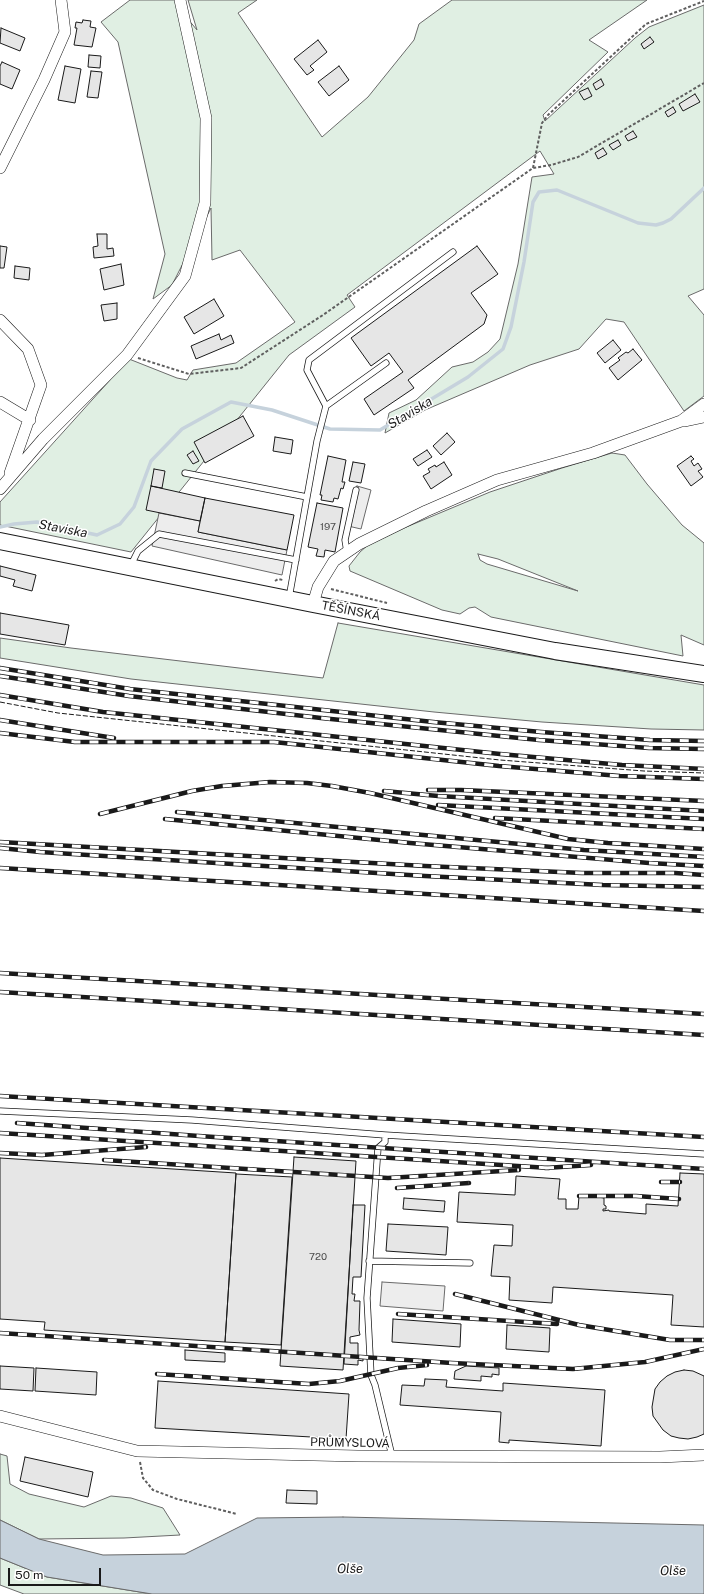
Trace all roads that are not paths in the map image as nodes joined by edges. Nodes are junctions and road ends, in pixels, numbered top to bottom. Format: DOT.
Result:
graph roads {
  1 [pos="61,0"];
  2 [pos="180,0"];
  3 [pos="0,168"];
  4 [pos="453,252"];
  5 [pos="0,320"];
  6 [pos="386,364"];
  7 [pos="0,402"];
  8 [pos="704,404"];
  9 [pos="326,406"];
  10 [pos="704,417"];
  11 [pos="30,420"];
  12 [pos="681,421"];
  13 [pos="185,474"];
  14 [pos="8,479"];
  15 [pos="0,489"];
  16 [pos="356,490"];
  17 [pos="307,497"];
  18 [pos="0,541"];
  19 [pos="347,552"];
  20 [pos="296,560"];
  21 [pos="130,567"];
  22 [pos="289,598"];
  23 [pos="312,604"];
  24 [pos="704,674"];
  25 [pos="0,1111"];
  26 [pos="385,1135"];
  27 [pos="704,1154"];
  28 [pos="369,1261"];
  29 [pos="470,1263"];
  30 [pos="0,1416"];
  31 [pos="704,1455"];
  32 [pos="392,1456"];
  1 -- 3 [label="street"];
  2 -- 14 [label="street"];
  4 -- 9 [label="lane"];
  5 -- 11 [label="street"];
  6 -- 9 [label="lane"];
  7 -- 11 [label="street"];
  8 -- 12 [label="street"];
  9 -- 17 [label="lane"];
  10 -- 12 [label="street"];
  11 -- 14 [label="street"];
  12 -- 19 [label="street"];
  13 -- 17 [label="lane"];
  14 -- 15 [label="street"];
  16 -- 19 [label="lane"];
  17 -- 20 [label="lane"];
  18 -- 21 [label="main road, TĚŠÍNSKÁ"];
  19 -- 23 [label="street"];
  20 -- 21 [label="lane"];
  20 -- 22 [label="lane"];
  21 -- 22 [label="main road, TĚŠÍNSKÁ"];
  22 -- 23 [label="main road, TĚŠÍNSKÁ"];
  23 -- 24 [label="main road, TĚŠÍNSKÁ"];
  25 -- 26 [label="lane"];
  26 -- 27 [label="lane"];
  26 -- 28 [label="lane"];
  28 -- 29 [label="lane"];
  28 -- 32 [label="lane"];
  30 -- 32 [label="street, PRŮMYSLOVÁ"];
  31 -- 32 [label="street, PRŮMYSLOVÁ"];
}
